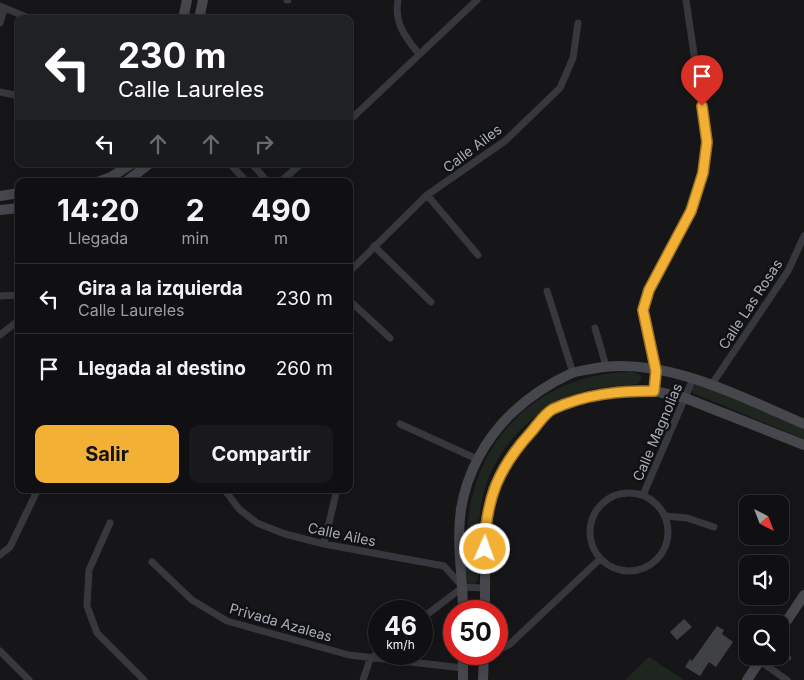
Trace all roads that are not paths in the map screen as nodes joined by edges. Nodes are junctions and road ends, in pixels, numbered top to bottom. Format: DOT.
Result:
graph roads {
  1 [pos="188,0"];
  2 [pos="203,0"];
  3 [pos="398,0"];
  4 [pos="477,0"];
  5 [pos="686,0"];
  6 [pos="2,8"];
  7 [pos="20,15"];
  8 [pos="184,15"];
  9 [pos="199,15"];
  10 [pos="0,23"];
  11 [pos="578,23"];
  12 [pos="419,54"];
  13 [pos="0,92"];
  14 [pos="15,95"];
  15 [pos="353,117"];
  16 [pos="126,167"];
  17 [pos="147,167"];
  18 [pos="233,167"];
  19 [pos="254,167"];
  20 [pos="298,167"];
  21 [pos="108,178"];
  22 [pos="132,178"];
  23 [pos="243,178"];
  24 [pos="264,178"];
  25 [pos="285,178"];
  26 [pos="15,194"];
  27 [pos="427,195"];
  28 [pos="0,196"];
  29 [pos="15,208"];
  30 [pos="0,210"];
  31 [pos="804,236"];
  32 [pos="374,246"];
  33 [pos="478,255"];
  34 [pos="353,268"];
  35 [pos="547,291"];
  36 [pos="15,295"];
  37 [pos="0,296"];
  38 [pos="431,302"];
  39 [pos="353,304"];
  40 [pos="15,323"];
  41 [pos="595,328"];
  42 [pos="0,335"];
  43 [pos="390,338"];
  44 [pos="606,366"];
  45 [pos="656,371"];
  46 [pos="573,373"];
  47 [pos="693,379"];
  48 [pos="712,384"];
  49 [pos="654,391"];
  50 [pos="685,398"];
  51 [pos="400,424"];
  52 [pos="804,424"];
  53 [pos="804,445"];
  54 [pos="477,459"];
  55 [pos="36,493"];
  56 [pos="227,493"];
  57 [pos="336,493"];
  58 [pos="643,495"];
  59 [pos="665,516"];
  60 [pos="110,523"];
  61 [pos="714,527"];
  62 [pos="324,544"];
  63 [pos="0,555"];
  64 [pos="600,559"];
  65 [pos="152,562"];
  66 [pos="463,587"];
  67 [pos="485,588"];
  68 [pos="804,595"];
  69 [pos="463,600"];
  70 [pos="485,600"];
  71 [pos="433,610"];
  72 [pos="789,618"];
  73 [pos="508,645"];
  74 [pos="0,651"];
  75 [pos="368,659"];
  76 [pos="368,665"];
  77 [pos="432,665"];
  78 [pos="485,665"];
  79 [pos="758,665"];
  80 [pos="769,665"];
  81 [pos="463,668"];
  82 [pos="29,680"];
  83 [pos="144,680"];
  84 [pos="363,680"];
  85 [pos="463,680"];
  86 [pos="484,680"];
  87 [pos="747,680"];
  88 [pos="787,680"];
  1 -- 8 [label="main road"];
  2 -- 9 [label="main road"];
  3 -- 12 [label="street"];
  4 -- 12 [label="street"];
  5 -- 45 [label="street"];
  6 -- 7 [label="street"];
  6 -- 10 [label="street"];
  11 -- 27 [label="street, Calle Ailes"];
  12 -- 15 [label="street"];
  13 -- 14 [label="street"];
  16 -- 21 [label="main road"];
  17 -- 22 [label="main road"];
  18 -- 23 [label="street"];
  19 -- 24 [label="street"];
  20 -- 25 [label="street"];
  26 -- 28 [label="main road"];
  27 -- 32 [label="street, Calle Ailes"];
  27 -- 33 [label="street"];
  29 -- 30 [label="main road"];
  31 -- 48 [label="street, Calle Las Rosas"];
  32 -- 34 [label="street, Calle Ailes"];
  32 -- 38 [label="street"];
  35 -- 46 [label="street"];
  36 -- 37 [label="street"];
  39 -- 43 [label="street"];
  40 -- 42 [label="street"];
  41 -- 44 [label="street"];
  44 -- 45 [label="main road"];
  44 -- 46 [label="main road"];
  45 -- 47 [label="main road"];
  45 -- 49 [label="street"];
  46 -- 54 [label="main road"];
  47 -- 48 [label="main road"];
  47 -- 50 [label="street, Calle Magnolias"];
  48 -- 52 [label="main road"];
  49 -- 50 [label="main road"];
  49 -- 67 [label="main road"];
  50 -- 53 [label="main road"];
  50 -- 58 [label="street, Calle Magnolias"];
  51 -- 54 [label="street"];
  54 -- 66 [label="main road"];
  55 -- 63 [label="street"];
  56 -- 62 [label="street, Calle Ailes"];
  57 -- 62 [label="street"];
  58 -- 59 [label="street"];
  58 -- 64 [label="street"];
  59 -- 61 [label="street"];
  59 -- 64 [label="street"];
  60 -- 83 [label="street"];
  62 -- 66 [label="street, Calle Ailes"];
  64 -- 73 [label="street"];
  65 -- 75 [label="street, Privada Azaleas"];
  66 -- 67 [label="street"];
  66 -- 69 [label="main road"];
  66 -- 71 [label="street"];
  67 -- 70 [label="main road"];
  68 -- 72 [label="main road"];
  74 -- 82 [label="street"];
  76 -- 84 [label="street"];
  77 -- 81 [label="street, Privada Azaleas"];
  78 -- 86 [label="main road"];
  79 -- 87 [label="main road"];
  80 -- 88 [label="street"];
  81 -- 85 [label="main road"];
}
